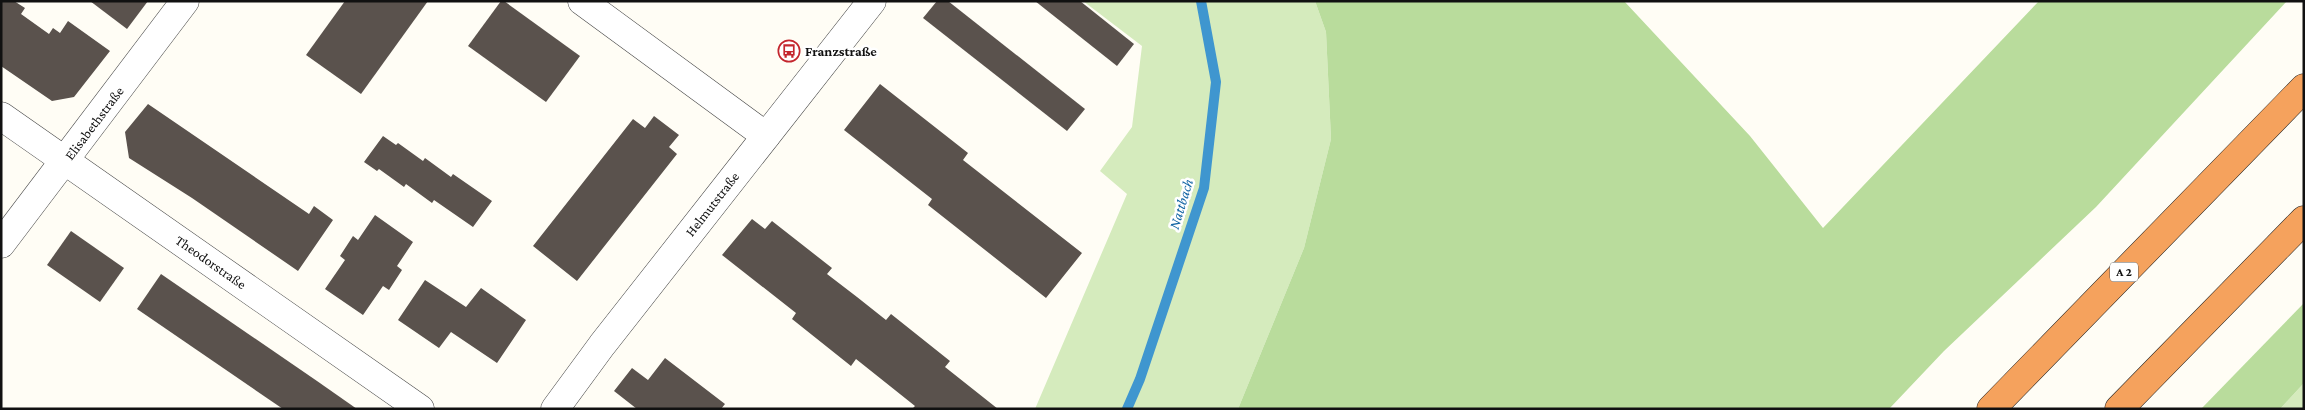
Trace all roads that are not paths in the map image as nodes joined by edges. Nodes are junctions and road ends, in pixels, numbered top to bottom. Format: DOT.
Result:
graph roads {
  1 [pos="185,1"];
  2 [pos="582,1"];
  3 [pos="872,1"];
  4 [pos="2304,88"];
  5 [pos="1,116"];
  6 [pos="766,136"];
  7 [pos="66,160"];
  8 [pos="2304,220"];
  9 [pos="1,244"];
  10 [pos="420,409"];
  11 [pos="555,409"];
  12 [pos="1991,409"];
  13 [pos="2119,409"];
  1 -- 7 [label="street, Elisabethstraße"];
  2 -- 6 [label="street"];
  3 -- 6 [label="street, Helmutstraße"];
  4 -- 12 [label="highway, A 2"];
  5 -- 7 [label="street, Theodorstraße"];
  6 -- 11 [label="street, Helmutstraße"];
  7 -- 9 [label="street, Elisabethstraße"];
  7 -- 10 [label="street, Theodorstraße"];
  8 -- 13 [label="highway"];
}
